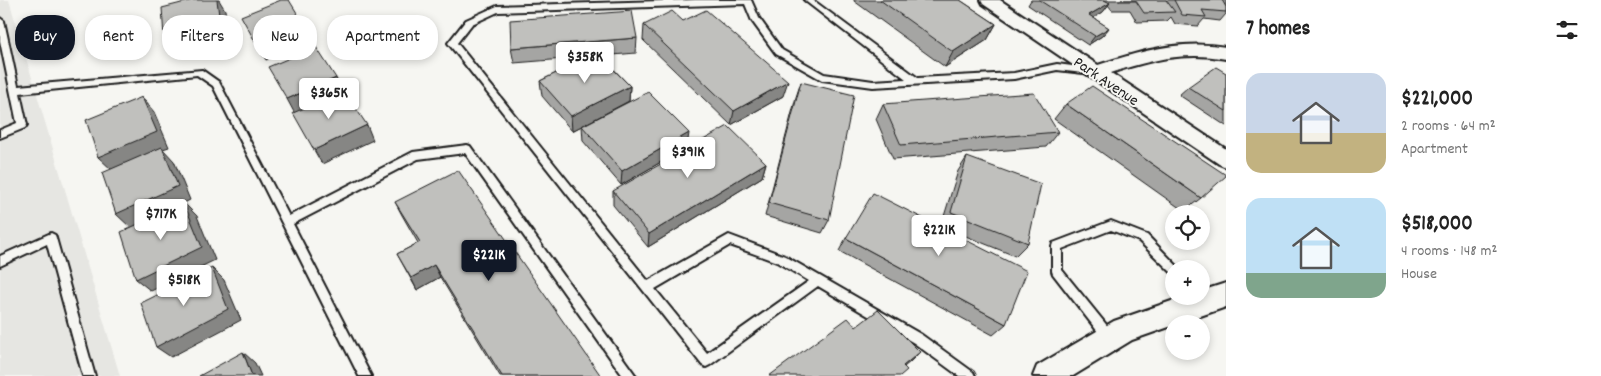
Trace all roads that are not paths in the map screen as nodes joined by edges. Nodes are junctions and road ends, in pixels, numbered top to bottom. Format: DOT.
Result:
graph roads {
  1 [pos="748,0"];
  2 [pos="752,0"];
  3 [pos="808,0"];
  4 [pos="988,0"];
  5 [pos="0,21"];
  6 [pos="1226,53"];
  7 [pos="1096,72"];
  8 [pos="916,81"];
  9 [pos="14,90"];
  10 [pos="0,134"];
  11 [pos="1226,159"];
  12 [pos="286,222"];
  13 [pos="1165,260"];
  14 [pos="0,261"];
  15 [pos="816,281"];
  16 [pos="647,288"];
  17 [pos="1211,297"];
  18 [pos="1110,338"];
  19 [pos="89,376"];
  20 [pos="365,376"];
  21 [pos="630,376"];
  22 [pos="969,376"];
  23 [pos="1047,376"];
  1 -- 2 [label="lane"];
  1 -- 8 [label="lane"];
  1 -- 16 [label="lane"];
  3 -- 8 [label="lane"];
  4 -- 7 [label="street, Park Avenue"];
  5 -- 9 [label="lane"];
  6 -- 7 [label="street"];
  7 -- 8 [label="lane"];
  7 -- 11 [label="street, Park Avenue"];
  9 -- 10 [label="lane"];
  9 -- 12 [label="lane"];
  12 -- 20 [label="lane"];
  12 -- 21 [label="lane"];
  13 -- 18 [label="lane"];
  14 -- 19 [label="lane"];
  15 -- 16 [label="lane"];
  15 -- 16 [label="lane"];
  15 -- 22 [label="lane"];
  17 -- 18 [label="street"];
  18 -- 23 [label="street"];
}
